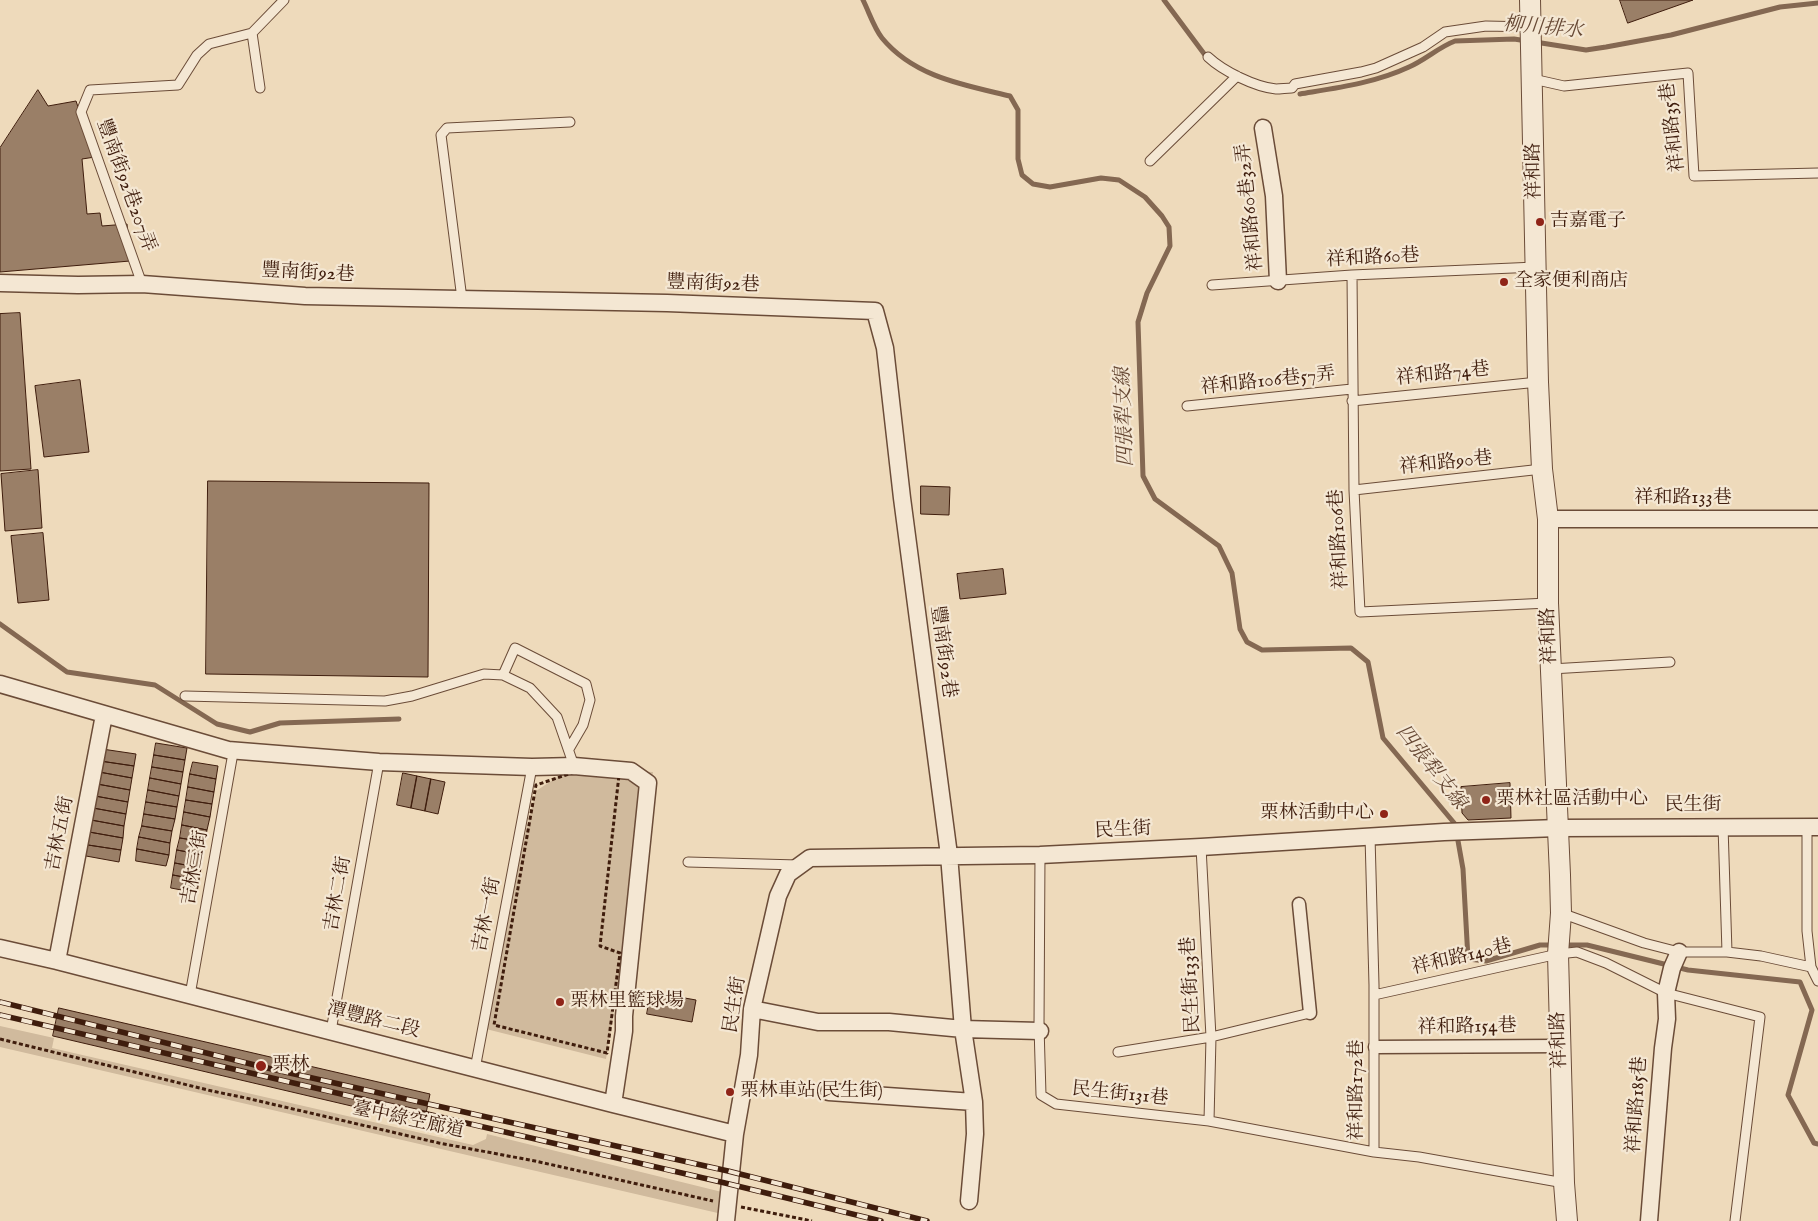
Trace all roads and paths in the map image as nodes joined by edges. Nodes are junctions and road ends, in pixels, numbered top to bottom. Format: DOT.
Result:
graph roads {
  1 [pos="284,0"];
  2 [pos="1530,0"];
  3 [pos="1531,28"];
  4 [pos="252,33"];
  5 [pos="1208,57"];
  6 [pos="1237,76"];
  7 [pos="1533,79"];
  8 [pos="260,88"];
  9 [pos="570,122"];
  10 [pos="1264,128"];
  11 [pos="1150,161"];
  12 [pos="1818,173"];
  13 [pos="1536,266"];
  14 [pos="1352,275"];
  15 [pos="1278,281"];
  16 [pos="0,283"];
  17 [pos="142,284"];
  18 [pos="1212,285"];
  19 [pos="462,299"];
  20 [pos="1538,382"];
  21 [pos="1352,389"];
  22 [pos="1352,401"];
  23 [pos="1187,406"];
  24 [pos="1542,469"];
  25 [pos="1354,490"];
  26 [pos="1548,519"];
  27 [pos="1818,519"];
  28 [pos="1548,602"];
  29 [pos="1670,662"];
  30 [pos="1551,669"];
  31 [pos="503,675"];
  32 [pos="0,684"];
  33 [pos="185,696"];
  34 [pos="104,715"];
  35 [pos="568,749"];
  36 [pos="228,750"];
  37 [pos="379,762"];
  38 [pos="574,766"];
  39 [pos="532,767"];
  40 [pos="1723,826"];
  41 [pos="1812,827"];
  42 [pos="1558,828"];
  43 [pos="1370,836"];
  44 [pos="1201,847"];
  45 [pos="949,855"];
  46 [pos="1040,855"];
  47 [pos="688,862"];
  48 [pos="801,865"];
  49 [pos="1299,904"];
  50 [pos="1560,913"];
  51 [pos="1818,930"];
  52 [pos="1807,931"];
  53 [pos="0,948"];
  54 [pos="1679,952"];
  55 [pos="1727,952"];
  56 [pos="620,953"];
  57 [pos="1558,954"];
  58 [pos="57,961"];
  59 [pos="1811,967"];
  60 [pos="1818,981"];
  61 [pos="1666,993"];
  62 [pos="190,995"];
  63 [pos="1374,995"];
  64 [pos="752,1010"];
  65 [pos="1310,1013"];
  66 [pos="963,1028"];
  67 [pos="330,1031"];
  68 [pos="1040,1031"];
  69 [pos="1211,1037"];
  70 [pos="0,1039"];
  71 [pos="1560,1046"];
  72 [pos="1375,1047"];
  73 [pos="1118,1052"];
  74 [pos="475,1069"];
  75 [pos="829,1092"];
  76 [pos="974,1102"];
  77 [pos="613,1104"];
  78 [pos="1209,1121"];
  79 [pos="735,1134"];
  80 [pos="1374,1152"];
  81 [pos="1564,1183"];
  82 [pos="969,1201"];
  83 [pos="727,1213"];
  84 [pos="812,1221"];
  85 [pos="1567,1221"];
  86 [pos="1649,1221"];
  87 [pos="1735,1221"];
  1 -- 4 [label="lane"];
  2 -- 3 [label="street"];
  3 -- 6 [label="lane"];
  3 -- 7 [label="street, 祥和路"];
  4 -- 8 [label="lane"];
  4 -- 17 [label="lane, 豐南街92巷207弄"];
  5 -- 6 [label="lane"];
  6 -- 11 [label="lane"];
  7 -- 12 [label="lane, 祥和路35巷"];
  7 -- 13 [label="street, 祥和路"];
  9 -- 19 [label="lane"];
  10 -- 15 [label="street, 祥和路60巷32弄"];
  13 -- 14 [label="lane, 祥和路60巷"];
  13 -- 20 [label="street, 祥和路"];
  14 -- 15 [label="lane, 祥和路60巷"];
  14 -- 21 [label="lane, 祥和路106巷"];
  15 -- 18 [label="lane, 祥和路60巷"];
  16 -- 17 [label="street, 豐南街92巷"];
  17 -- 19 [label="street, 豐南街92巷"];
  19 -- 45 [label="street, 豐南街92巷"];
  20 -- 22 [label="lane, 祥和路74巷"];
  20 -- 24 [label="street, 祥和路"];
  21 -- 22 [label="lane, 祥和路106巷"];
  21 -- 23 [label="lane, 祥和路106巷57弄"];
  22 -- 25 [label="lane, 祥和路106巷"];
  24 -- 25 [label="lane, 祥和路90巷"];
  24 -- 26 [label="street, 祥和路"];
  25 -- 28 [label="lane, 祥和路106巷"];
  26 -- 27 [label="street, 祥和路133巷"];
  26 -- 28 [label="street, 祥和路"];
  28 -- 30 [label="street, 祥和路"];
  29 -- 30 [label="lane"];
  30 -- 42 [label="street, 祥和路"];
  31 -- 33 [label="lane"];
  31 -- 35 [label="lane"];
  31 -- 35 [label="lane"];
  32 -- 34 [label="street"];
  34 -- 36 [label="street"];
  34 -- 58 [label="street, 吉林五街"];
  35 -- 38 [label="lane"];
  36 -- 37 [label="street"];
  36 -- 62 [label="lane, 吉林三街"];
  37 -- 39 [label="street"];
  37 -- 67 [label="lane, 吉林二街"];
  38 -- 39 [label="street"];
  38 -- 77 [label="street"];
  39 -- 74 [label="lane, 吉林一街"];
  40 -- 41 [label="street, 民生街"];
  40 -- 42 [label="street, 民生街"];
  40 -- 55 [label="lane"];
  41 -- 52 [label="lane"];
  42 -- 43 [label="street, 民生街"];
  42 -- 50 [label="street, 祥和路"];
  43 -- 44 [label="street, 民生街"];
  43 -- 63 [label="lane, 祥和路172巷"];
  44 -- 46 [label="street, 民生街"];
  44 -- 69 [label="lane, 民生街133巷"];
  45 -- 46 [label="street, 民生街"];
  45 -- 48 [label="street, 民生街"];
  45 -- 66 [label="street"];
  46 -- 68 [label="lane, 民生街131巷"];
  47 -- 48 [label="lane"];
  48 -- 64 [label="street, 民生街"];
  49 -- 65 [label="street"];
  50 -- 54 [label="lane"];
  50 -- 57 [label="street, 祥和路"];
  51 -- 52 [label="lane"];
  52 -- 59 [label="lane"];
  53 -- 58 [label="street, 潭豐路二段"];
  54 -- 55 [label="lane"];
  54 -- 61 [label="street, 祥和路185巷"];
  55 -- 59 [label="lane"];
  56 -- 56 [label="path"];
  57 -- 61 [label="lane, 祥和路140巷"];
  57 -- 63 [label="lane, 祥和路140巷"];
  57 -- 71 [label="street, 祥和路"];
  58 -- 62 [label="street, 潭豐路二段"];
  59 -- 60 [label="lane"];
  61 -- 86 [label="street, 祥和路185巷"];
  61 -- 87 [label="lane, 祥和路140巷"];
  62 -- 67 [label="street, 潭豐路二段"];
  63 -- 72 [label="lane, 祥和路172巷"];
  64 -- 66 [label="street"];
  64 -- 79 [label="street, 民生街"];
  65 -- 69 [label="lane"];
  66 -- 68 [label="street"];
  66 -- 76 [label="street"];
  67 -- 74 [label="street, 潭豐路二段"];
  68 -- 78 [label="lane, 民生街131巷"];
  69 -- 73 [label="lane"];
  69 -- 78 [label="lane, 民生街133巷"];
  70 -- 83 [label="path, 臺中綠空廊道"];
  71 -- 72 [label="street, 祥和路154巷"];
  71 -- 81 [label="street, 祥和路"];
  72 -- 80 [label="lane, 祥和路172巷"];
  74 -- 77 [label="street, 潭豐路二段"];
  75 -- 76 [label="street"];
  76 -- 82 [label="street"];
  77 -- 79 [label="street, 潭豐路二段"];
  78 -- 80 [label="lane, 民生街131巷"];
  79 -- 83 [label="street, 民生街"];
  80 -- 81 [label="lane, 祥和路172巷"];
  81 -- 85 [label="street, 祥和路"];
  83 -- 84 [label="path, 臺中綠空廊道"];
}
